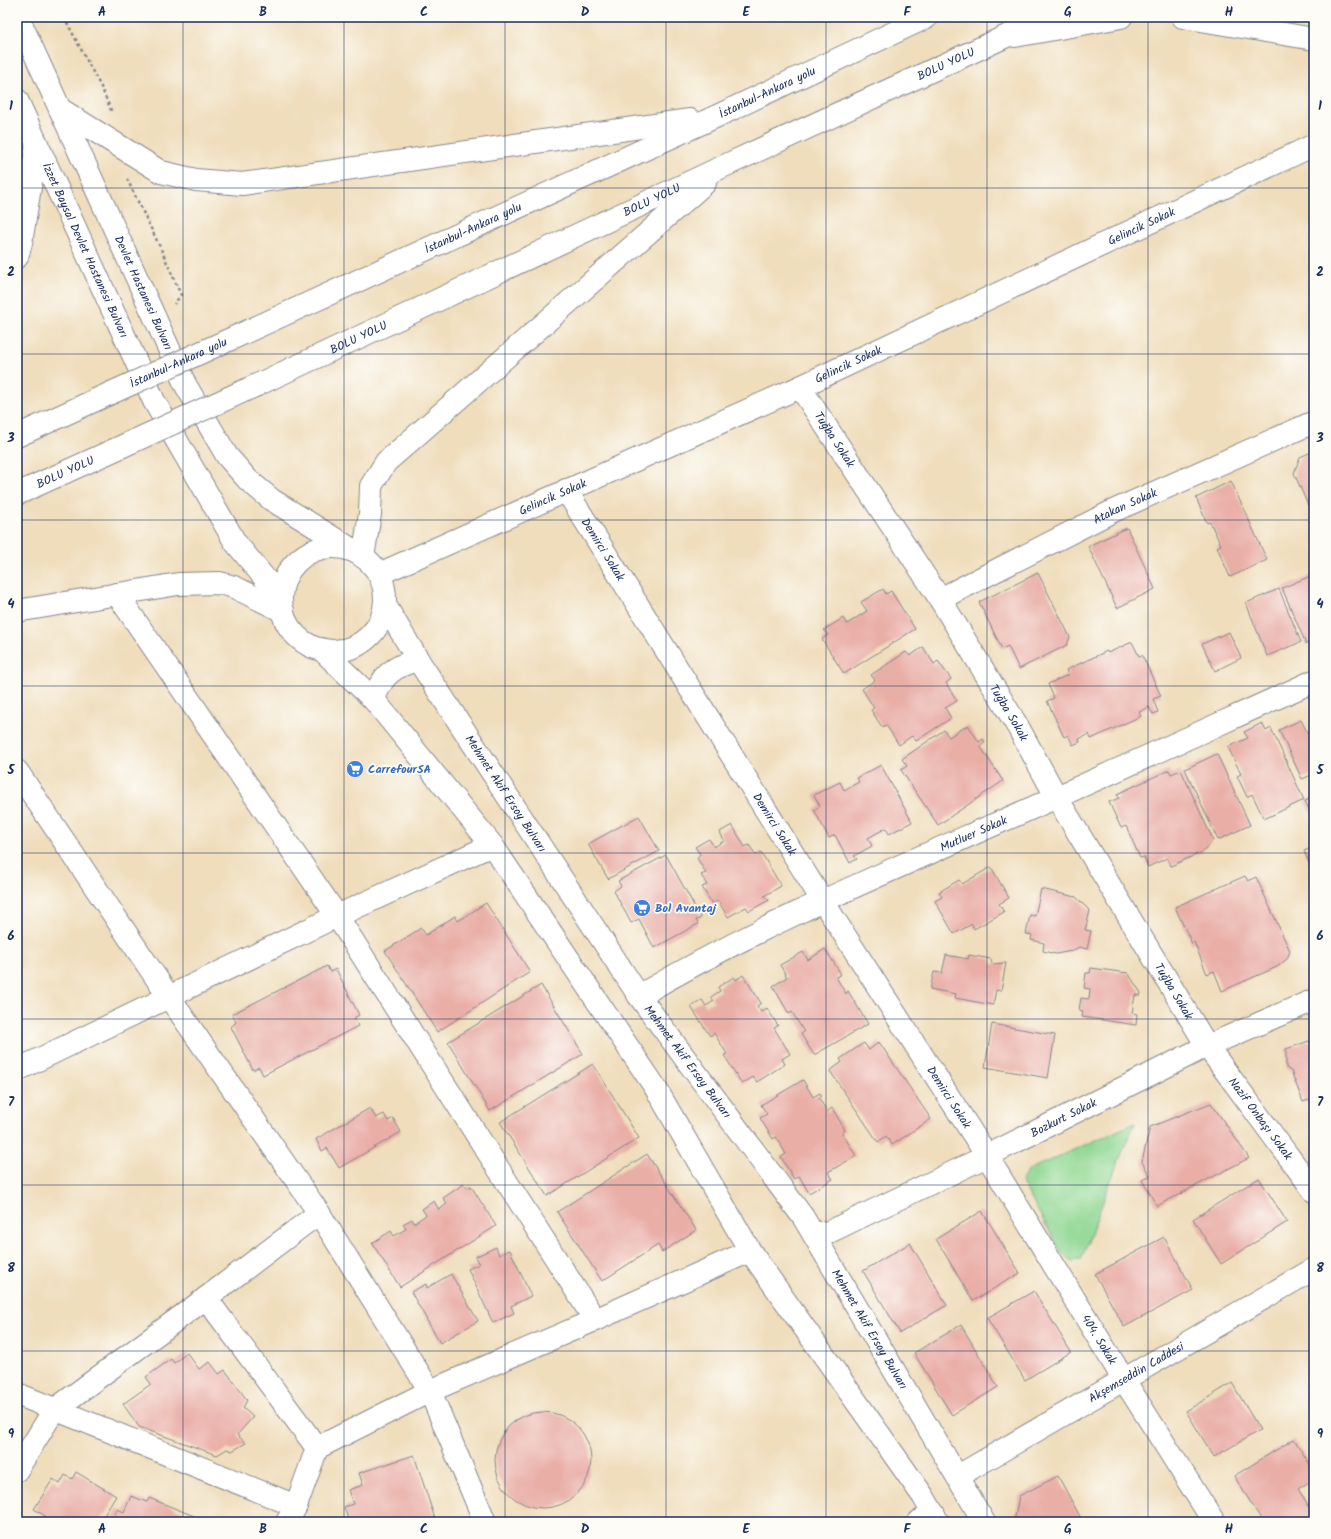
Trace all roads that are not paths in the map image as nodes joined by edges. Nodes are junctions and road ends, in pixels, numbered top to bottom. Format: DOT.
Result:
graph roads {
  1 [pos="18,17"];
  2 [pos="927,17"];
  3 [pos="1048,17"];
  4 [pos="1121,17"];
  5 [pos="1183,17"];
  6 [pos="1002,38"];
  7 [pos="1314,39"];
  8 [pos="17,100"];
  9 [pos="60,109"];
  10 [pos="715,116"];
  11 [pos="37,144"];
  12 [pos="1314,145"];
  13 [pos="724,166"];
  14 [pos="17,257"];
  15 [pos="800,387"];
  16 [pos="1314,422"];
  17 [pos="17,436"];
  18 [pos="566,490"];
  19 [pos="17,494"];
  20 [pos="360,554"];
  21 [pos="379,574"];
  22 [pos="117,594"];
  23 [pos="940,599"];
  24 [pos="385,604"];
  25 [pos="282,605"];
  26 [pos="17,611"];
  27 [pos="321,649"];
  28 [pos="418,660"];
  29 [pos="1314,681"];
  30 [pos="374,700"];
  31 [pos="17,771"];
  32 [pos="1056,798"];
  33 [pos="492,845"];
  34 [pos="822,900"];
  35 [pos="337,916"];
  36 [pos="639,996"];
  37 [pos="169,998"];
  38 [pos="1314,1000"];
  39 [pos="1207,1046"];
  40 [pos="17,1070"];
  41 [pos="987,1156"];
  42 [pos="1314,1190"];
  43 [pos="319,1213"];
  44 [pos="814,1234"];
  45 [pos="750,1250"];
  46 [pos="1314,1269"];
  47 [pos="206,1298"];
  48 [pos="595,1320"];
  49 [pos="1124,1380"];
  50 [pos="430,1391"];
  51 [pos="17,1394"];
  52 [pos="54,1410"];
  53 [pos="317,1448"];
  54 [pos="17,1470"];
  55 [pos="958,1476"];
  56 [pos="292,1514"];
  57 [pos="930,1520"];
  58 [pos="485,1522"];
  59 [pos="984,1522"];
  60 [pos="1214,1522"];
  1 -- 9 [label="main road"];
  2 -- 10 [label="main road, İstanbul-Ankara yolu"];
  3 -- 6 [label="main road, BOLU YOLU"];
  4 -- 6 [label="main road"];
  5 -- 7 [label="main road"];
  6 -- 13 [label="main road, BOLU YOLU"];
  8 -- 11 [label="main road, İzzet Baysal Devlet Hastanesi Bulvarı"];
  9 -- 10 [label="main road"];
  9 -- 20 [label="main road, Devlet Hastanesi Bulvarı"];
  10 -- 17 [label="main road, İstanbul-Ankara yolu, bridge"];
  11 -- 14 [label="main road"];
  11 -- 25 [label="main road, İzzet Baysal Devlet Hastanesi Bulvarı"];
  12 -- 15 [label="main road, Gelincik Sokak"];
  13 -- 19 [label="main road, BOLU YOLU, bridge"];
  13 -- 20 [label="main road"];
  15 -- 18 [label="main road, Gelincik Sokak"];
  15 -- 23 [label="main road, Tuğba Sokak"];
  16 -- 23 [label="main road, Atakan Sokak"];
  18 -- 21 [label="main road, Gelincik Sokak"];
  18 -- 34 [label="main road, Demirci Sokak"];
  20 -- 21 [label="main road"];
  20 -- 25 [label="main road"];
  21 -- 24 [label="main road"];
  22 -- 25 [label="main road"];
  22 -- 26 [label="main road"];
  22 -- 35 [label="main road"];
  23 -- 32 [label="main road, Tuğba Sokak"];
  24 -- 27 [label="main road"];
  24 -- 28 [label="main road, Mehmet Akif Ersoy Bulvarı"];
  25 -- 27 [label="main road"];
  27 -- 30 [label="main road"];
  28 -- 30 [label="main road"];
  28 -- 36 [label="main road, Mehmet Akif Ersoy Bulvarı"];
  29 -- 32 [label="main road, Mutluer Sokak"];
  30 -- 33 [label="main road"];
  31 -- 37 [label="main road"];
  32 -- 34 [label="main road, Mutluer Sokak"];
  32 -- 39 [label="main road, Tuğba Sokak"];
  33 -- 35 [label="main road"];
  33 -- 45 [label="main road"];
  34 -- 36 [label="main road, Mutluer Sokak"];
  34 -- 41 [label="main road, Demirci Sokak"];
  35 -- 37 [label="main road"];
  35 -- 48 [label="main road"];
  36 -- 44 [label="main road, Mehmet Akif Ersoy Bulvarı"];
  37 -- 40 [label="main road"];
  37 -- 43 [label="main road"];
  38 -- 39 [label="main road, Bozkurt Sokak"];
  39 -- 41 [label="main road, Bozkurt Sokak"];
  39 -- 42 [label="main road, Nazif Onbaşı Sokak"];
  41 -- 44 [label="main road, Bozkurt Sokak"];
  41 -- 49 [label="main road, 404. Sokak"];
  43 -- 47 [label="main road"];
  43 -- 50 [label="main road"];
  44 -- 55 [label="main road, Mehmet Akif Ersoy Bulvarı"];
  45 -- 48 [label="main road"];
  45 -- 57 [label="main road"];
  46 -- 49 [label="main road, Akşemseddin Caddesi"];
  47 -- 52 [label="main road"];
  47 -- 53 [label="main road"];
  48 -- 50 [label="main road"];
  49 -- 55 [label="main road, Akşemseddin Caddesi"];
  49 -- 60 [label="main road, 404. Sokak"];
  50 -- 53 [label="main road"];
  50 -- 58 [label="main road"];
  51 -- 52 [label="main road"];
  52 -- 54 [label="main road"];
  52 -- 56 [label="main road"];
  53 -- 56 [label="main road"];
  55 -- 59 [label="main road, Mehmet Akif Ersoy Bulvarı"];
}
